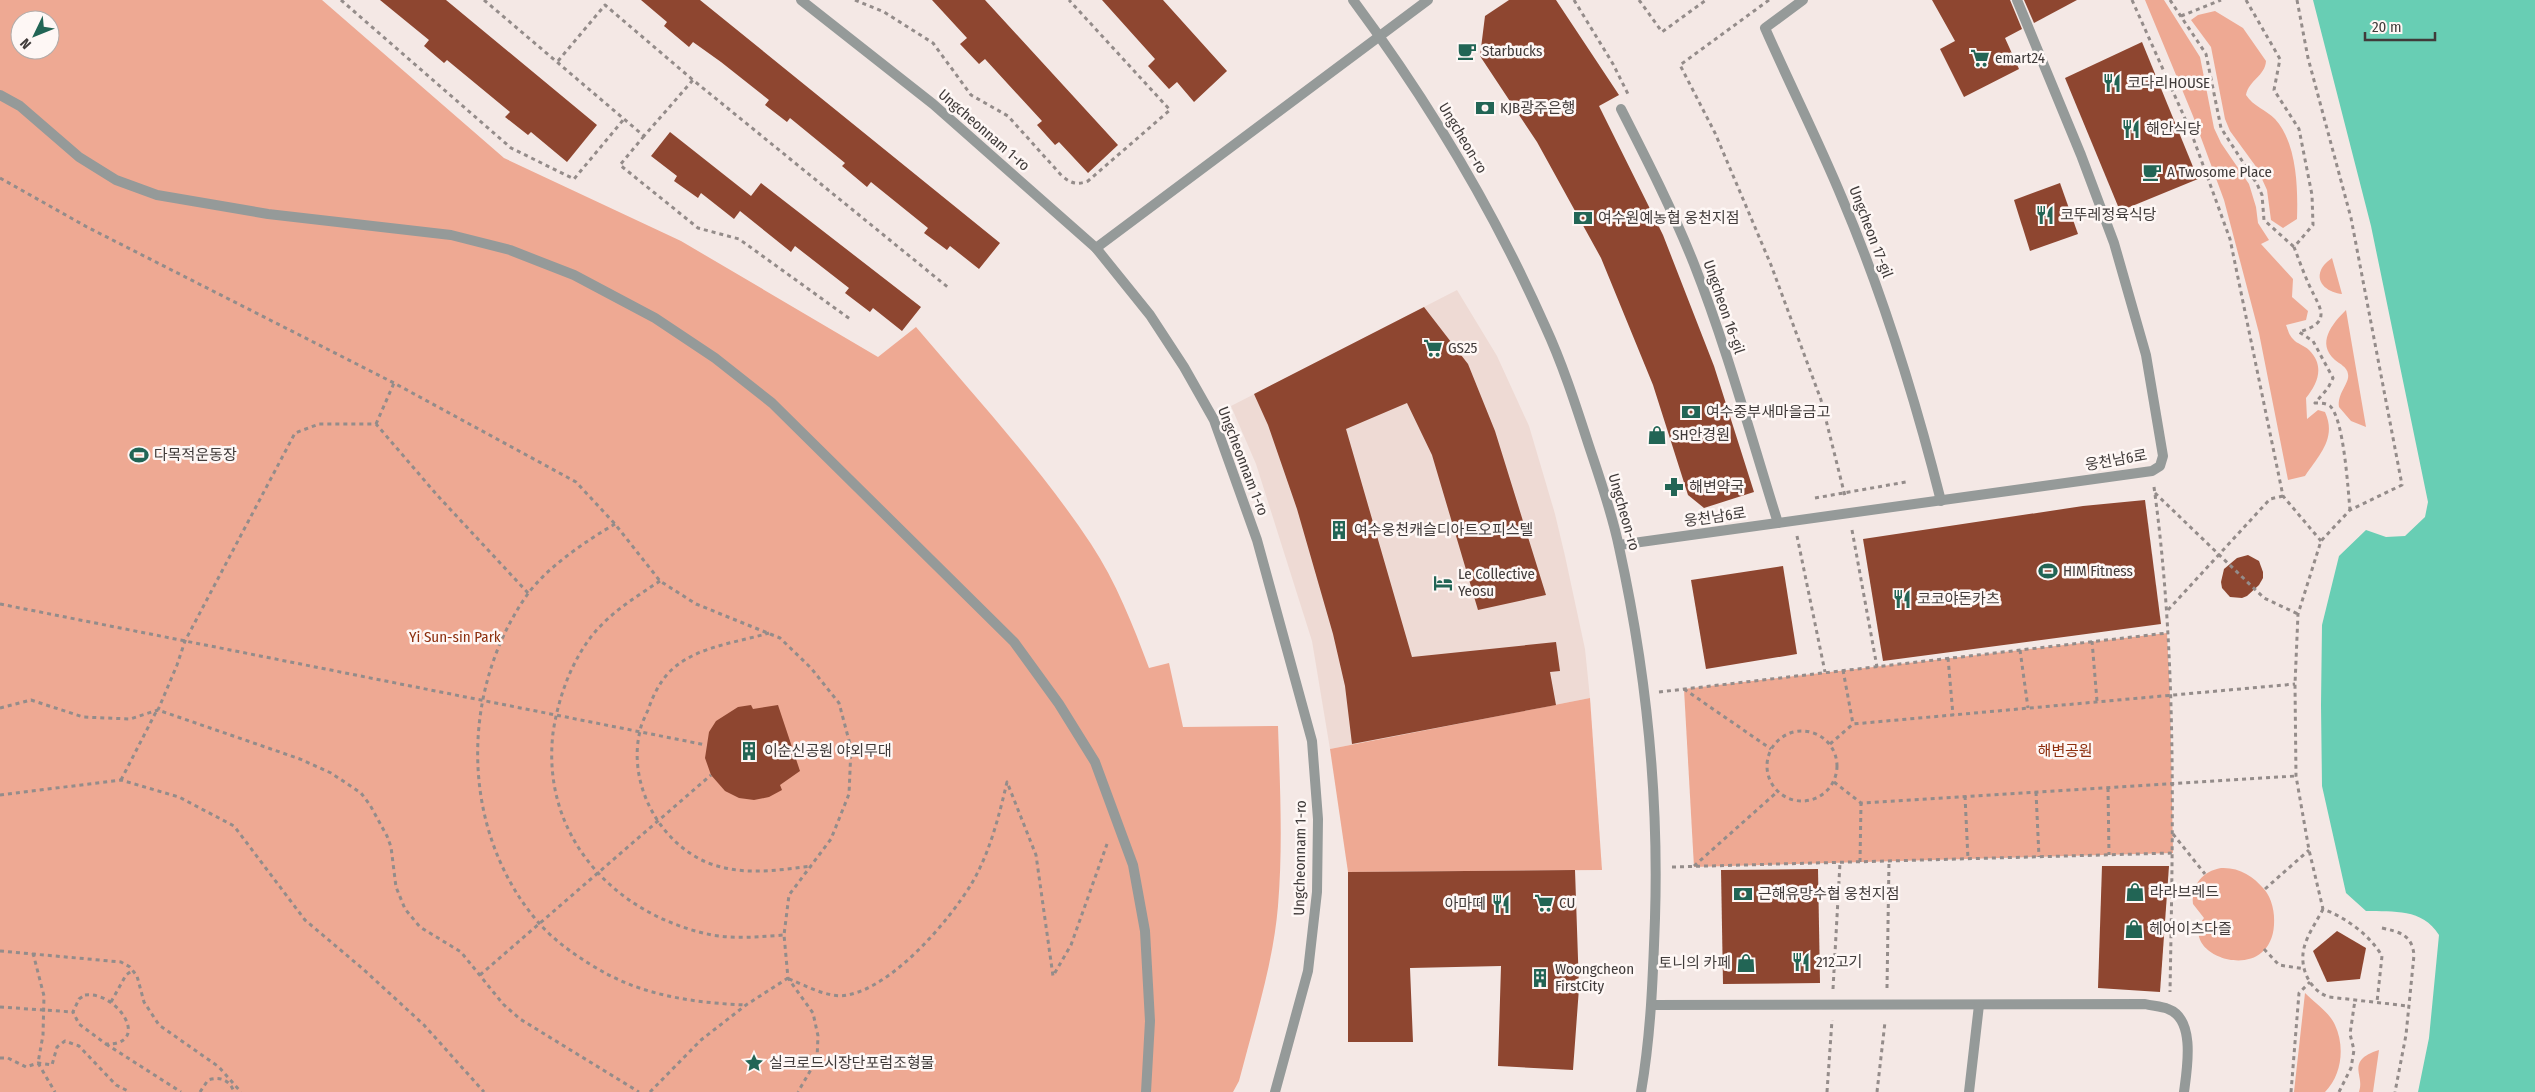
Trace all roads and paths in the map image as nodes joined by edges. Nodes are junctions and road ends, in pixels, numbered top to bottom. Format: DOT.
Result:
graph roads {
  1 [pos="341,0"];
  2 [pos="484,0"];
  3 [pos="494,0"];
  4 [pos="801,0"];
  5 [pos="855,0"];
  6 [pos="1069,0"];
  7 [pos="1353,0"];
  8 [pos="1428,0"];
  9 [pos="1640,0"];
  10 [pos="1706,0"];
  11 [pos="1769,0"];
  12 [pos="1803,0"];
  13 [pos="2017,0"];
  14 [pos="2132,0"];
  15 [pos="2170,0"];
  16 [pos="2221,0"];
  17 [pos="2246,0"];
  18 [pos="2297,0"];
  19 [pos="490,4"];
  20 [pos="2181,16"];
  21 [pos="1379,36"];
  22 [pos="558,61"];
  23 [pos="693,80"];
  24 [pos="0,95"];
  25 [pos="1621,109"];
  26 [pos="624,119"];
  27 [pos="644,136"];
  28 [pos="0,178"];
  29 [pos="2294,247"];
  30 [pos="1096,248"];
  31 [pos="950,289"];
  32 [pos="850,319"];
  33 [pos="394,383"];
  34 [pos="376,424"];
  35 [pos="2152,471"];
  36 [pos="2155,493"];
  37 [pos="2283,496"];
  38 [pos="1941,501"];
  39 [pos="2350,510"];
  40 [pos="1849,514"];
  41 [pos="1793,521"];
  42 [pos="1778,523"];
  43 [pos="615,524"];
  44 [pos="2321,541"];
  45 [pos="1619,545"];
  46 [pos="2219,555"];
  47 [pos="660,581"];
  48 [pos="528,593"];
  49 [pos="0,604"];
  50 [pos="2168,610"];
  51 [pos="2298,614"];
  52 [pos="769,633"];
  53 [pos="2167,633"];
  54 [pos="184,641"];
  55 [pos="2092,641"];
  56 [pos="2020,650"];
  57 [pos="1948,658"];
  58 [pos="1877,667"];
  59 [pos="1843,670"];
  60 [pos="1826,672"];
  61 [pos="2295,684"];
  62 [pos="1684,689"];
  63 [pos="1646,694"];
  64 [pos="2170,695"];
  65 [pos="484,700"];
  66 [pos="2097,701"];
  67 [pos="0,708"];
  68 [pos="2028,708"];
  69 [pos="158,710"];
  70 [pos="556,715"];
  71 [pos="1954,715"];
  72 [pos="1853,724"];
  73 [pos="640,731"];
  74 [pos="1830,744"];
  75 [pos="706,745"];
  76 [pos="1771,749"];
  77 [pos="711,774"];
  78 [pos="2296,776"];
  79 [pos="121,780"];
  80 [pos="1834,782"];
  81 [pos="2172,784"];
  82 [pos="2108,788"];
  83 [pos="1777,792"];
  84 [pos="2036,792"];
  85 [pos="0,795"];
  86 [pos="1965,796"];
  87 [pos="1861,803"];
  88 [pos="1117,817"];
  89 [pos="658,820"];
  90 [pos="2172,834"];
  91 [pos="2309,850"];
  92 [pos="2172,853"];
  93 [pos="2108,855"];
  94 [pos="2039,857"];
  95 [pos="1968,859"];
  96 [pos="1889,861"];
  97 [pos="1840,862"];
  98 [pos="1860,862"];
  99 [pos="813,866"];
  100 [pos="1694,867"];
  101 [pos="1656,868"];
  102 [pos="597,873"];
  103 [pos="2206,874"];
  104 [pos="2265,889"];
  105 [pos="2323,909"];
  106 [pos="539,923"];
  107 [pos="2382,928"];
  108 [pos="784,935"];
  109 [pos="2264,949"];
  110 [pos="0,952"];
  111 [pos="33,953"];
  112 [pos="2305,969"];
  113 [pos="133,970"];
  114 [pos="480,974"];
  115 [pos="788,978"];
  116 [pos="2310,982"];
  117 [pos="2355,1000"];
  118 [pos="111,1002"];
  119 [pos="2378,1002"];
  120 [pos="746,1005"];
  121 [pos="1652,1005"];
  122 [pos="1833,1005"];
  123 [pos="1886,1005"];
  124 [pos="1979,1005"];
  125 [pos="2408,1006"];
  126 [pos="0,1007"];
  127 [pos="2170,1009"];
  128 [pos="44,1010"];
  129 [pos="73,1012"];
  130 [pos="106,1044"];
  131 [pos="0,1058"];
  132 [pos="38,1063"];
  133 [pos="55,1092"];
  134 [pos="130,1092"];
  135 [pos="181,1092"];
  136 [pos="200,1092"];
  137 [pos="234,1092"];
  138 [pos="241,1092"];
  139 [pos="484,1092"];
  140 [pos="639,1092"];
  141 [pos="650,1092"];
  142 [pos="798,1092"];
  143 [pos="1146,1092"];
  144 [pos="1275,1092"];
  145 [pos="1641,1092"];
  146 [pos="1827,1092"];
  147 [pos="1877,1092"];
  148 [pos="1969,1092"];
  149 [pos="2184,1092"];
  150 [pos="2291,1092"];
  151 [pos="2339,1092"];
  152 [pos="2395,1092"];
  1 -- 26 [label="path"];
  2 -- 19 [label="path"];
  3 -- 19 [label="path"];
  4 -- 30 [label="street, Ungcheonnam 1-ro"];
  5 -- 6 [label="path"];
  7 -- 21 [label="street, Ungcheon-ro"];
  8 -- 21 [label="street"];
  9 -- 10 [label="path"];
  11 -- 40 [label="path"];
  12 -- 38 [label="street, Ungcheon 17-gil"];
  13 -- 35 [label="street, 웅천남6로"];
  14 -- 37 [label="path"];
  15 -- 20 [label="path"];
  16 -- 20 [label="path"];
  17 -- 29 [label="path"];
  18 -- 39 [label="path"];
  19 -- 22 [label="path"];
  20 -- 29 [label="path"];
  21 -- 30 [label="street"];
  21 -- 45 [label="street, Ungcheon-ro"];
  22 -- 23 [label="path"];
  22 -- 26 [label="path"];
  23 -- 27 [label="path"];
  23 -- 31 [label="path"];
  24 -- 88 [label="street"];
  25 -- 42 [label="street, Ungcheon 16-gil"];
  26 -- 27 [label="path"];
  27 -- 32 [label="path"];
  28 -- 33 [label="path"];
  29 -- 39 [label="path"];
  30 -- 144 [label="street, Ungcheonnam 1-ro"];
  33 -- 34 [label="path"];
  33 -- 43 [label="path"];
  34 -- 48 [label="path"];
  34 -- 54 [label="path"];
  35 -- 36 [label="path"];
  35 -- 38 [label="street, 웅천남6로"];
  36 -- 46 [label="path"];
  36 -- 50 [label="path"];
  37 -- 44 [label="path"];
  37 -- 46 [label="path"];
  38 -- 40 [label="street, 웅천남6로"];
  39 -- 44 [label="path"];
  40 -- 41 [label="street, 웅천남6로"];
  40 -- 58 [label="path"];
  41 -- 42 [label="street, 웅천남6로"];
  41 -- 60 [label="path"];
  42 -- 45 [label="street, 웅천남6로"];
  43 -- 47 [label="path"];
  43 -- 48 [label="path"];
  44 -- 51 [label="path"];
  45 -- 63 [label="street, Ungcheon-ro"];
  46 -- 50 [label="path"];
  46 -- 51 [label="path"];
  47 -- 52 [label="path"];
  47 -- 70 [label="path"];
  48 -- 65 [label="path"];
  49 -- 54 [label="path"];
  50 -- 53 [label="path"];
  51 -- 61 [label="path"];
  52 -- 73 [label="path"];
  52 -- 99 [label="path"];
  53 -- 55 [label="path"];
  53 -- 64 [label="path"];
  54 -- 65 [label="path"];
  54 -- 69 [label="path"];
  55 -- 56 [label="path"];
  55 -- 66 [label="path"];
  56 -- 57 [label="path"];
  56 -- 68 [label="path"];
  57 -- 58 [label="path"];
  57 -- 71 [label="path"];
  58 -- 59 [label="path"];
  59 -- 60 [label="path"];
  59 -- 72 [label="path"];
  60 -- 62 [label="path"];
  61 -- 64 [label="path"];
  61 -- 78 [label="path"];
  62 -- 63 [label="path"];
  62 -- 76 [label="path"];
  63 -- 101 [label="street, Ungcheon-ro"];
  64 -- 66 [label="path"];
  64 -- 81 [label="path"];
  65 -- 70 [label="path"];
  65 -- 106 [label="path"];
  66 -- 68 [label="path"];
  67 -- 69 [label="path"];
  68 -- 71 [label="path"];
  69 -- 79 [label="path"];
  69 -- 114 [label="path"];
  70 -- 73 [label="path"];
  70 -- 102 [label="path"];
  71 -- 72 [label="path"];
  72 -- 74 [label="path"];
  73 -- 75 [label="path"];
  73 -- 89 [label="path"];
  74 -- 76 [label="path"];
  74 -- 80 [label="path"];
  76 -- 83 [label="path"];
  77 -- 89 [label="path"];
  78 -- 81 [label="path"];
  78 -- 91 [label="path"];
  79 -- 85 [label="path"];
  79 -- 139 [label="path"];
  80 -- 83 [label="path"];
  80 -- 87 [label="path"];
  81 -- 82 [label="path"];
  81 -- 90 [label="path"];
  82 -- 84 [label="path"];
  82 -- 93 [label="path"];
  83 -- 100 [label="path"];
  84 -- 86 [label="path"];
  84 -- 94 [label="path"];
  86 -- 87 [label="path"];
  86 -- 95 [label="path"];
  87 -- 98 [label="path"];
  88 -- 115 [label="path"];
  88 -- 143 [label="street"];
  89 -- 99 [label="path"];
  89 -- 102 [label="path"];
  90 -- 92 [label="path"];
  90 -- 103 [label="path"];
  91 -- 104 [label="path"];
  91 -- 105 [label="path"];
  92 -- 93 [label="path"];
  92 -- 127 [label="path"];
  93 -- 94 [label="path"];
  94 -- 95 [label="path"];
  95 -- 96 [label="path"];
  96 -- 98 [label="path"];
  96 -- 123 [label="path"];
  97 -- 98 [label="path"];
  97 -- 100 [label="path"];
  97 -- 122 [label="path"];
  99 -- 108 [label="path"];
  100 -- 101 [label="path"];
  101 -- 121 [label="street, Ungcheon-ro"];
  102 -- 106 [label="path"];
  102 -- 108 [label="path"];
  105 -- 112 [label="path"];
  105 -- 119 [label="path"];
  106 -- 114 [label="path"];
  106 -- 120 [label="path"];
  107 -- 125 [label="path"];
  108 -- 115 [label="path"];
  109 -- 112 [label="path"];
  110 -- 111 [label="path"];
  111 -- 113 [label="path"];
  111 -- 128 [label="path"];
  112 -- 116 [label="path"];
  113 -- 118 [label="path"];
  113 -- 138 [label="path"];
  114 -- 140 [label="path"];
  115 -- 120 [label="path"];
  115 -- 142 [label="path"];
  116 -- 117 [label="path"];
  116 -- 150 [label="path"];
  117 -- 119 [label="path"];
  117 -- 151 [label="path"];
  118 -- 129 [label="path"];
  118 -- 130 [label="path"];
  119 -- 125 [label="path"];
  120 -- 141 [label="path"];
  121 -- 122 [label="street"];
  121 -- 145 [label="street, Ungcheon-ro"];
  122 -- 123 [label="street"];
  122 -- 146 [label="path"];
  123 -- 124 [label="street"];
  123 -- 147 [label="path"];
  124 -- 127 [label="street"];
  124 -- 148 [label="street"];
  125 -- 152 [label="path"];
  126 -- 128 [label="path"];
  127 -- 149 [label="street"];
  128 -- 129 [label="path"];
  128 -- 132 [label="path"];
  129 -- 130 [label="path"];
  130 -- 135 [label="path"];
  131 -- 132 [label="path"];
  132 -- 133 [label="path"];
  132 -- 134 [label="path"];
  136 -- 137 [label="path"];
}
